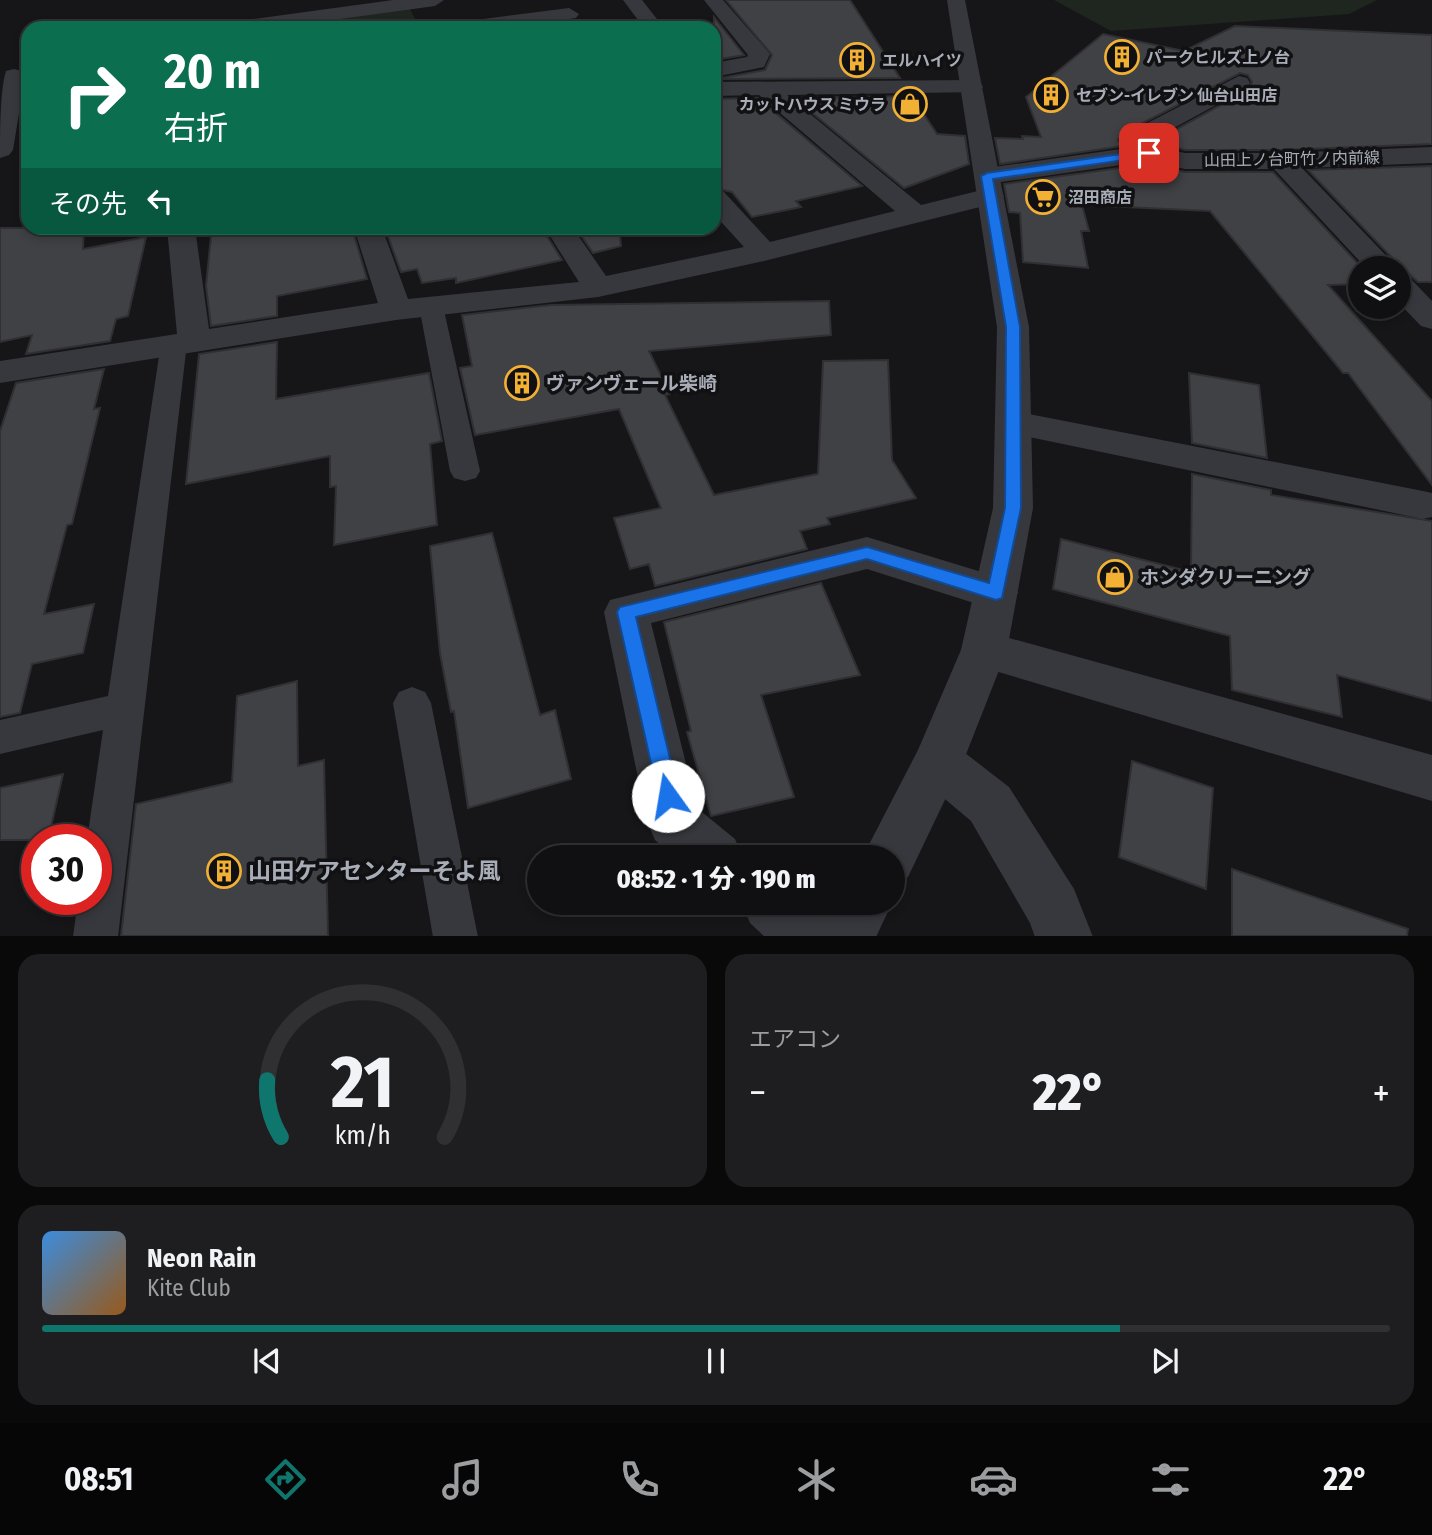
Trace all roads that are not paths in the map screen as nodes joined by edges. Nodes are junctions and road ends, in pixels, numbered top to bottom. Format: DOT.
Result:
graph roads {
  1 [pos="435,0"];
  2 [pos="632,0"];
  3 [pos="713,0"];
  4 [pos="956,0"];
  5 [pos="570,14"];
  6 [pos="324,21"];
  7 [pos="515,21"];
  8 [pos="648,21"];
  9 [pos="721,69"];
  10 [pos="14,76"];
  11 [pos="1239,83"];
  12 [pos="972,87"];
  13 [pos="764,88"];
  14 [pos="721,89"];
  15 [pos="1149,153"];
  16 [pos="1432,155"];
  17 [pos="6,158"];
  18 [pos="1281,162"];
  19 [pos="988,186"];
  20 [pos="721,206"];
  21 [pos="917,216"];
  22 [pos="180,235"];
  23 [pos="370,235"];
  24 [pos="564,235"];
  25 [pos="764,252"];
  26 [pos="1371,256"];
  27 [pos="598,288"];
  28 [pos="1411,297"];
  29 [pos="431,306"];
  30 [pos="396,310"];
  31 [pos="1432,319"];
  32 [pos="184,342"];
  33 [pos="0,372"];
  34 [pos="1014,423"];
  35 [pos="465,471"];
  36 [pos="1423,505"];
  37 [pos="996,593"];
  38 [pos="984,650"];
  39 [pos="412,703"];
  40 [pos="125,709"];
  41 [pos="0,737"];
  42 [pos="938,762"];
  43 [pos="1432,778"];
  44 [pos="701,845"];
  45 [pos="896,845"];
  46 [pos="785,915"];
  47 [pos="856,915"];
  48 [pos="95,936"];
  49 [pos="456,936"];
  50 [pos="810,936"];
  51 [pos="843,936"];
  52 [pos="1064,936"];
  1 -- 6 [label="street"];
  2 -- 8 [label="street"];
  3 -- 9 [label="street"];
  4 -- 12 [label="street"];
  5 -- 7 [label="street"];
  10 -- 17 [label="street"];
  11 -- 15 [label="street"];
  12 -- 13 [label="street"];
  12 -- 19 [label="street"];
  13 -- 14 [label="street"];
  13 -- 21 [label="street"];
  15 -- 18 [label="street, 山田上ノ台町竹ノ内前線"];
  15 -- 19 [label="street, 山田上ノ台町竹ノ内前線"];
  16 -- 18 [label="street, 山田上ノ台町竹ノ内前線"];
  18 -- 26 [label="street"];
  19 -- 21 [label="street, 山田上ノ台町竹ノ内前線"];
  19 -- 34 [label="street"];
  20 -- 25 [label="street"];
  21 -- 25 [label="street, 山田上ノ台町竹ノ内前線"];
  22 -- 32 [label="street"];
  23 -- 30 [label="street"];
  24 -- 27 [label="street"];
  25 -- 27 [label="street, 山田上ノ台町竹ノ内前線"];
  27 -- 29 [label="street, 山田上ノ台町竹ノ内前線"];
  28 -- 31 [label="street"];
  29 -- 30 [label="street, 山田上ノ台町竹ノ内前線"];
  29 -- 35 [label="lane"];
  30 -- 32 [label="street, 山田上ノ台町竹ノ内前線"];
  32 -- 33 [label="street, 山田上ノ台町竹ノ内前線"];
  32 -- 40 [label="lane"];
  34 -- 36 [label="street"];
  34 -- 37 [label="street"];
  37 -- 38 [label="street"];
  37 -- 44 [label="street"];
  38 -- 42 [label="street"];
  38 -- 43 [label="street"];
  39 -- 49 [label="lane"];
  40 -- 41 [label="lane"];
  40 -- 48 [label="lane"];
  42 -- 45 [label="street"];
  42 -- 52 [label="street"];
  46 -- 50 [label="street"];
  47 -- 51 [label="street"];
}
